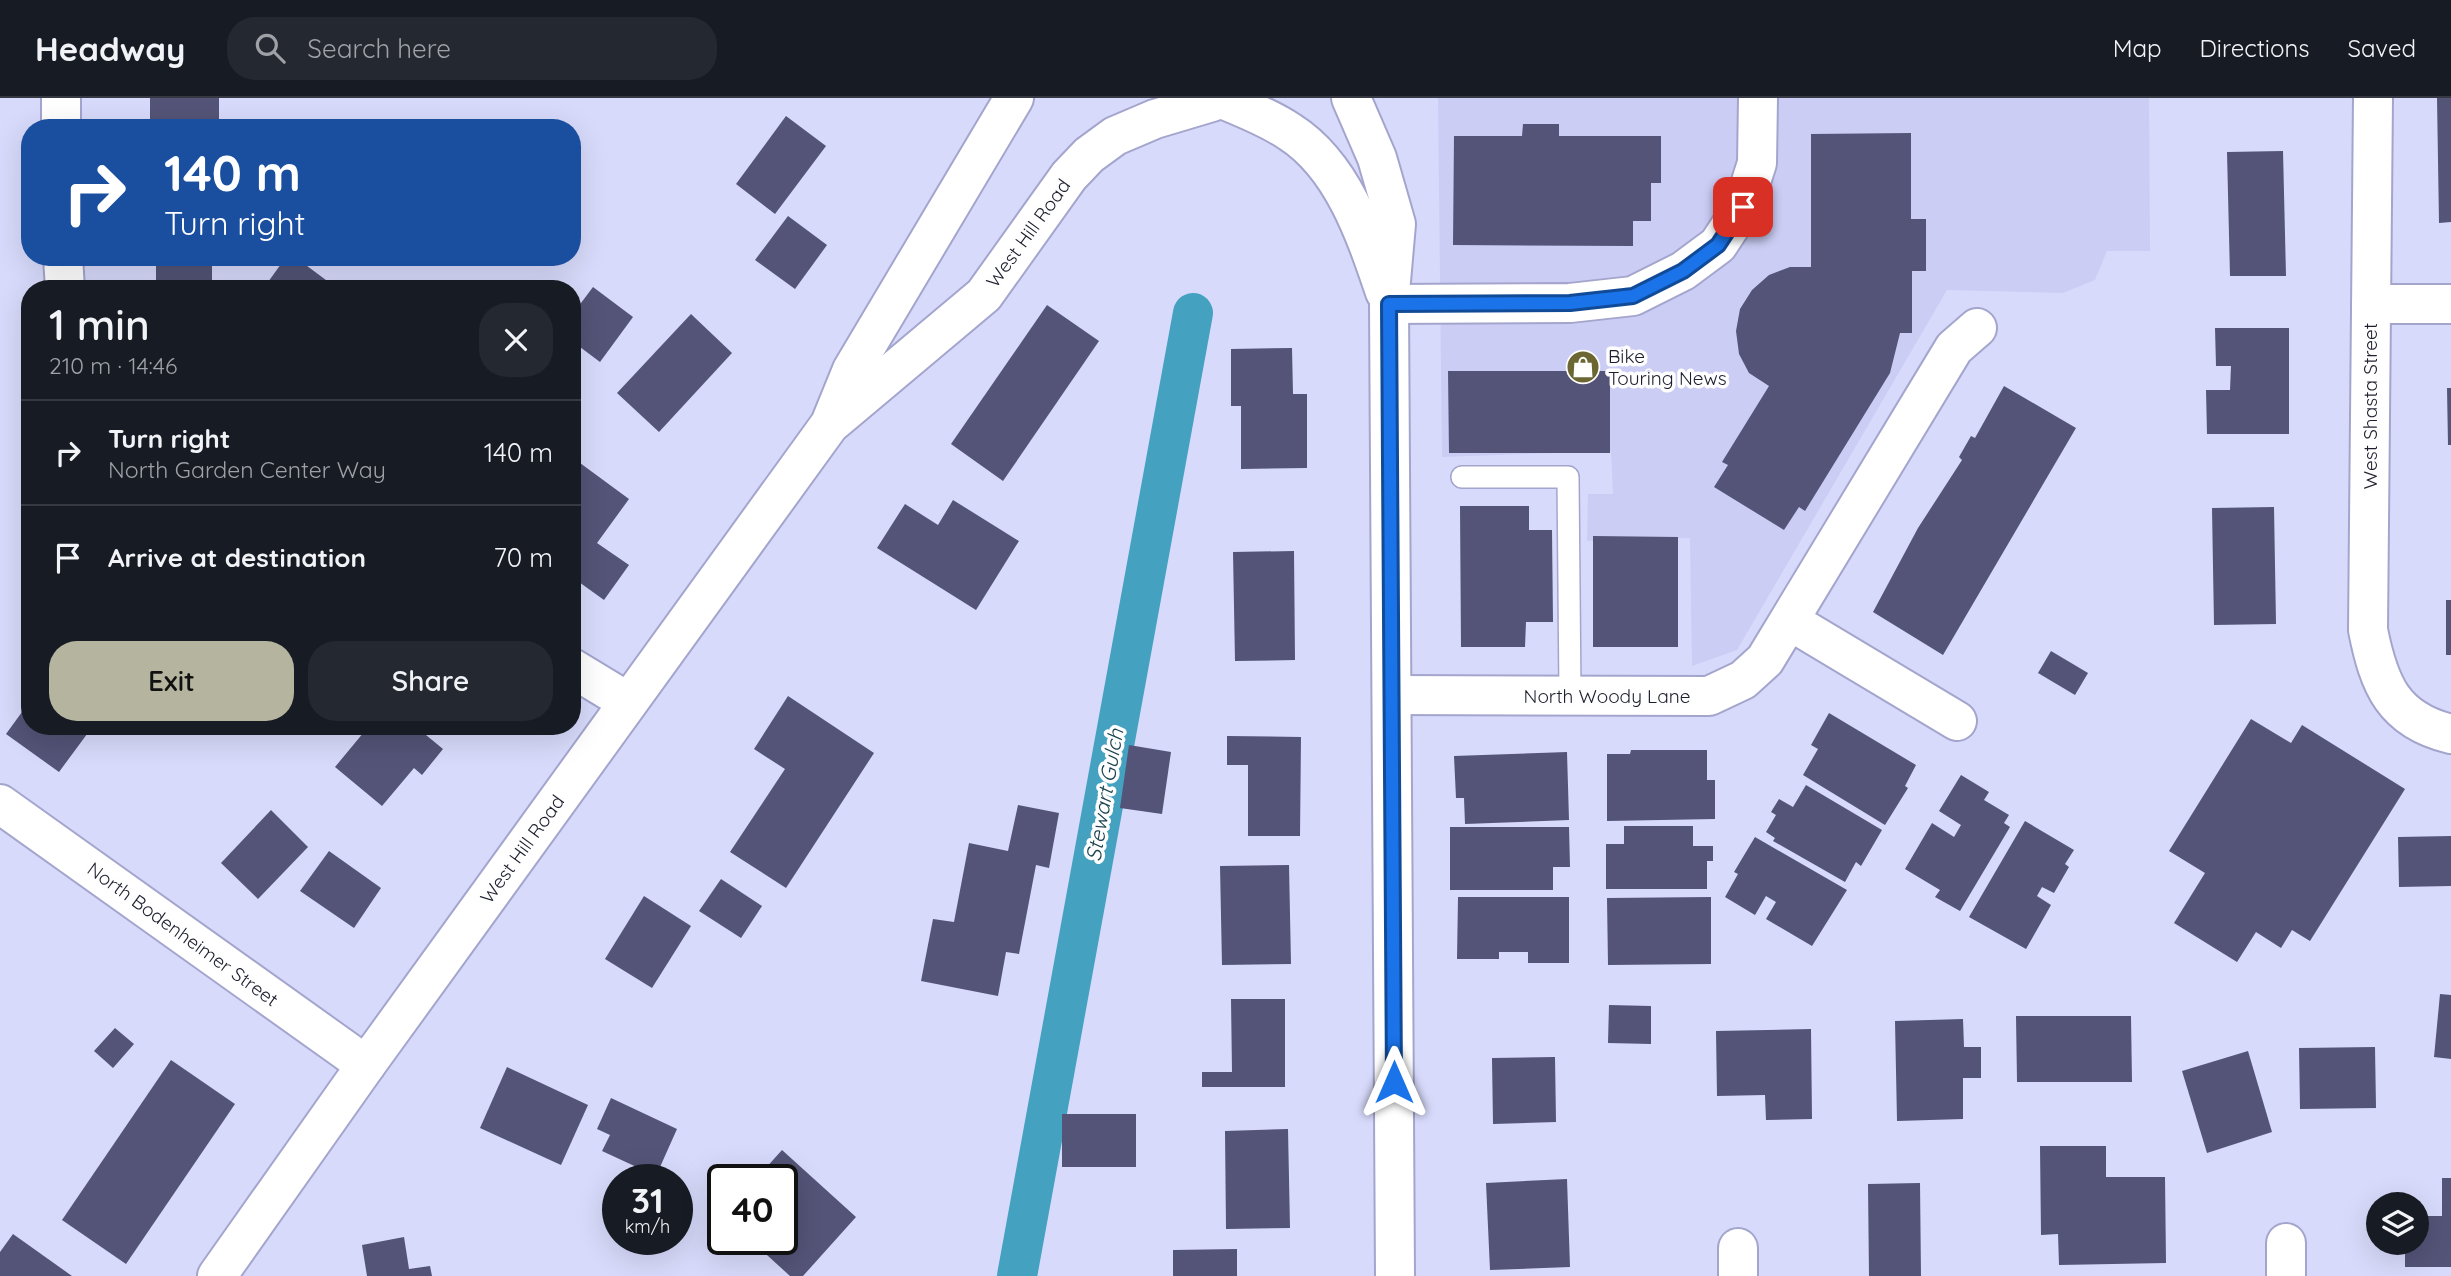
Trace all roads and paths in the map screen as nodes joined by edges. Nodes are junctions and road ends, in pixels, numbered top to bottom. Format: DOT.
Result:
graph roads {
  1 [pos="61,98"];
  2 [pos="1014,98"];
  3 [pos="1351,98"];
  4 [pos="1758,98"];
  5 [pos="2373,98"];
  6 [pos="1220,100"];
  7 [pos="61,119"];
  8 [pos="1389,304"];
  9 [pos="2371,304"];
  10 [pos="2451,304"];
  11 [pos="1977,328"];
  12 [pos="830,424"];
  13 [pos="1462,477"];
  14 [pos="1790,621"];
  15 [pos="581,673"];
  16 [pos="1392,695"];
  17 [pos="1570,695"];
  18 [pos="628,702"];
  19 [pos="1957,721"];
  20 [pos="2451,734"];
  21 [pos="0,804"];
  22 [pos="366,1065"];
  23 [pos="217,1276"];
  24 [pos="1395,1276"];
  1 -- 7 [label="street"];
  2 -- 12 [label="street, West Hill Road"];
  3 -- 8 [label="street"];
  4 -- 8 [label="street"];
  5 -- 9 [label="street, West Shasta Street"];
  6 -- 8 [label="street"];
  6 -- 12 [label="street, West Hill Road"];
  8 -- 16 [label="street"];
  9 -- 10 [label="street"];
  9 -- 20 [label="street, West Shasta Street"];
  11 -- 14 [label="street, North Woody Lane"];
  12 -- 18 [label="street, West Hill Road"];
  13 -- 17 [label="lane"];
  14 -- 17 [label="street, North Woody Lane"];
  14 -- 19 [label="street"];
  15 -- 18 [label="street"];
  16 -- 17 [label="street, North Woody Lane"];
  16 -- 24 [label="street"];
  18 -- 22 [label="street, West Hill Road"];
  21 -- 22 [label="street, North Bodenheimer Street"];
  22 -- 23 [label="street, West Hill Road"];
}
